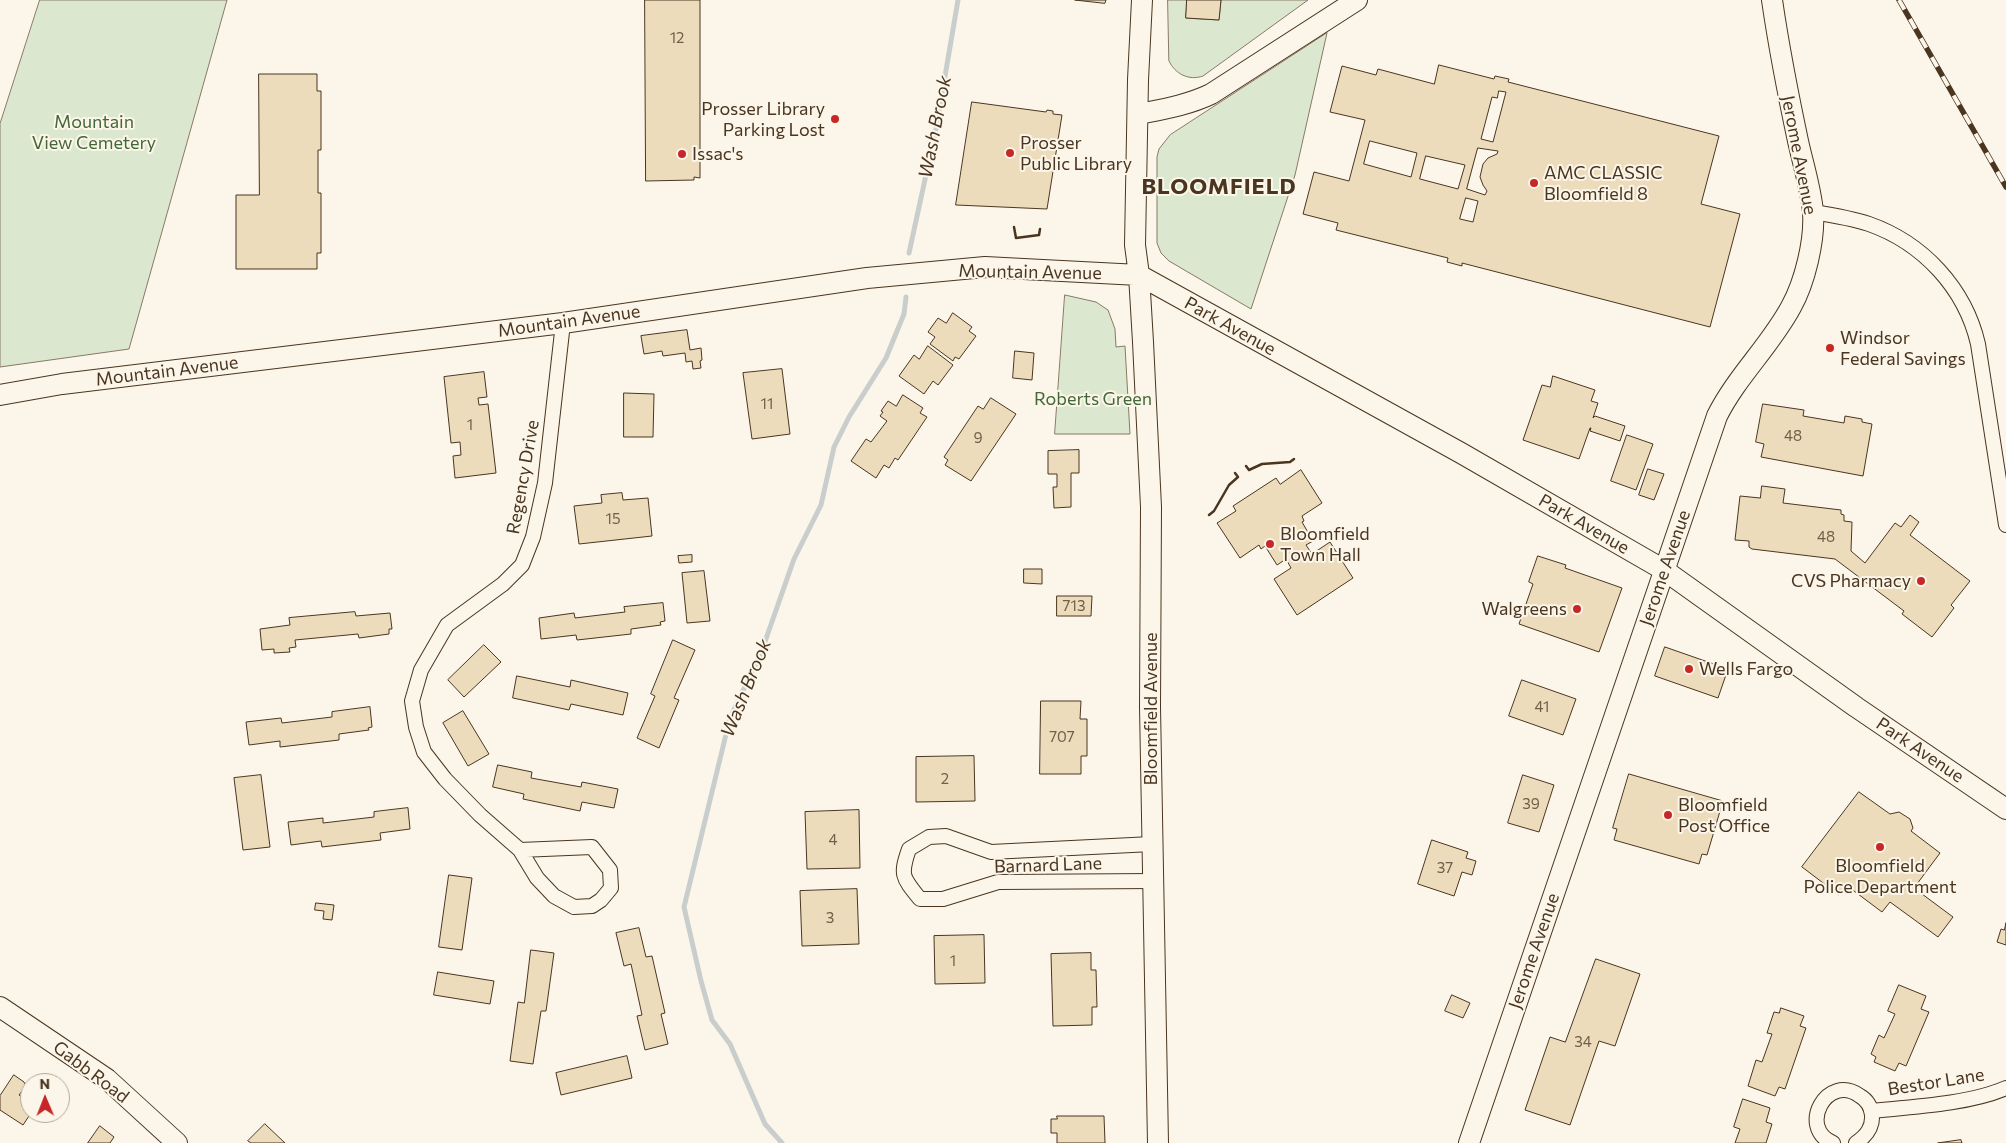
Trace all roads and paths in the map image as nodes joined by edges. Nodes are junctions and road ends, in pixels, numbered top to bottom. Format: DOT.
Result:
graph roads {
  1 [pos="1142,0"];
  2 [pos="1357,0"];
  3 [pos="1772,0"];
  4 [pos="1139,114"];
  5 [pos="1813,212"];
  6 [pos="1139,276"];
  7 [pos="563,323"];
  8 [pos="0,395"];
  9 [pos="2006,525"];
  10 [pos="1664,570"];
  11 [pos="2006,809"];
  12 [pos="1152,844"];
  13 [pos="520,850"];
  14 [pos="1154,881"];
  15 [pos="0,1007"];
  16 [pos="2006,1088"];
  17 [pos="1871,1111"];
  18 [pos="177,1143"];
  19 [pos="1158,1143"];
  20 [pos="1469,1143"];
  21 [pos="1833,1143"];
  22 [pos="1856,1143"];
  1 -- 4 [label="main road, Bloomfield Avenue"];
  2 -- 4 [label="main road"];
  3 -- 5 [label="main road, Jerome Avenue"];
  4 -- 6 [label="main road, Bloomfield Avenue"];
  5 -- 9 [label="street"];
  5 -- 10 [label="main road, Jerome Avenue"];
  6 -- 7 [label="main road, Mountain Avenue"];
  6 -- 10 [label="main road, Park Avenue"];
  6 -- 12 [label="main road, Bloomfield Avenue"];
  7 -- 8 [label="main road, Mountain Avenue"];
  7 -- 13 [label="street, Regency Drive"];
  10 -- 11 [label="main road, Park Avenue"];
  10 -- 20 [label="main road, Jerome Avenue"];
  12 -- 14 [label="main road, Bloomfield Avenue"];
  12 -- 14 [label="street, Barnard Lane"];
  13 -- 13 [label="street, Regency Drive"];
  14 -- 19 [label="main road, Bloomfield Avenue"];
  15 -- 18 [label="main road, Gabb Road"];
  16 -- 17 [label="street, Bestor Lane"];
  17 -- 21 [label="street, Bestor Lane"];
  17 -- 22 [label="street, Bestor Lane"];
}
